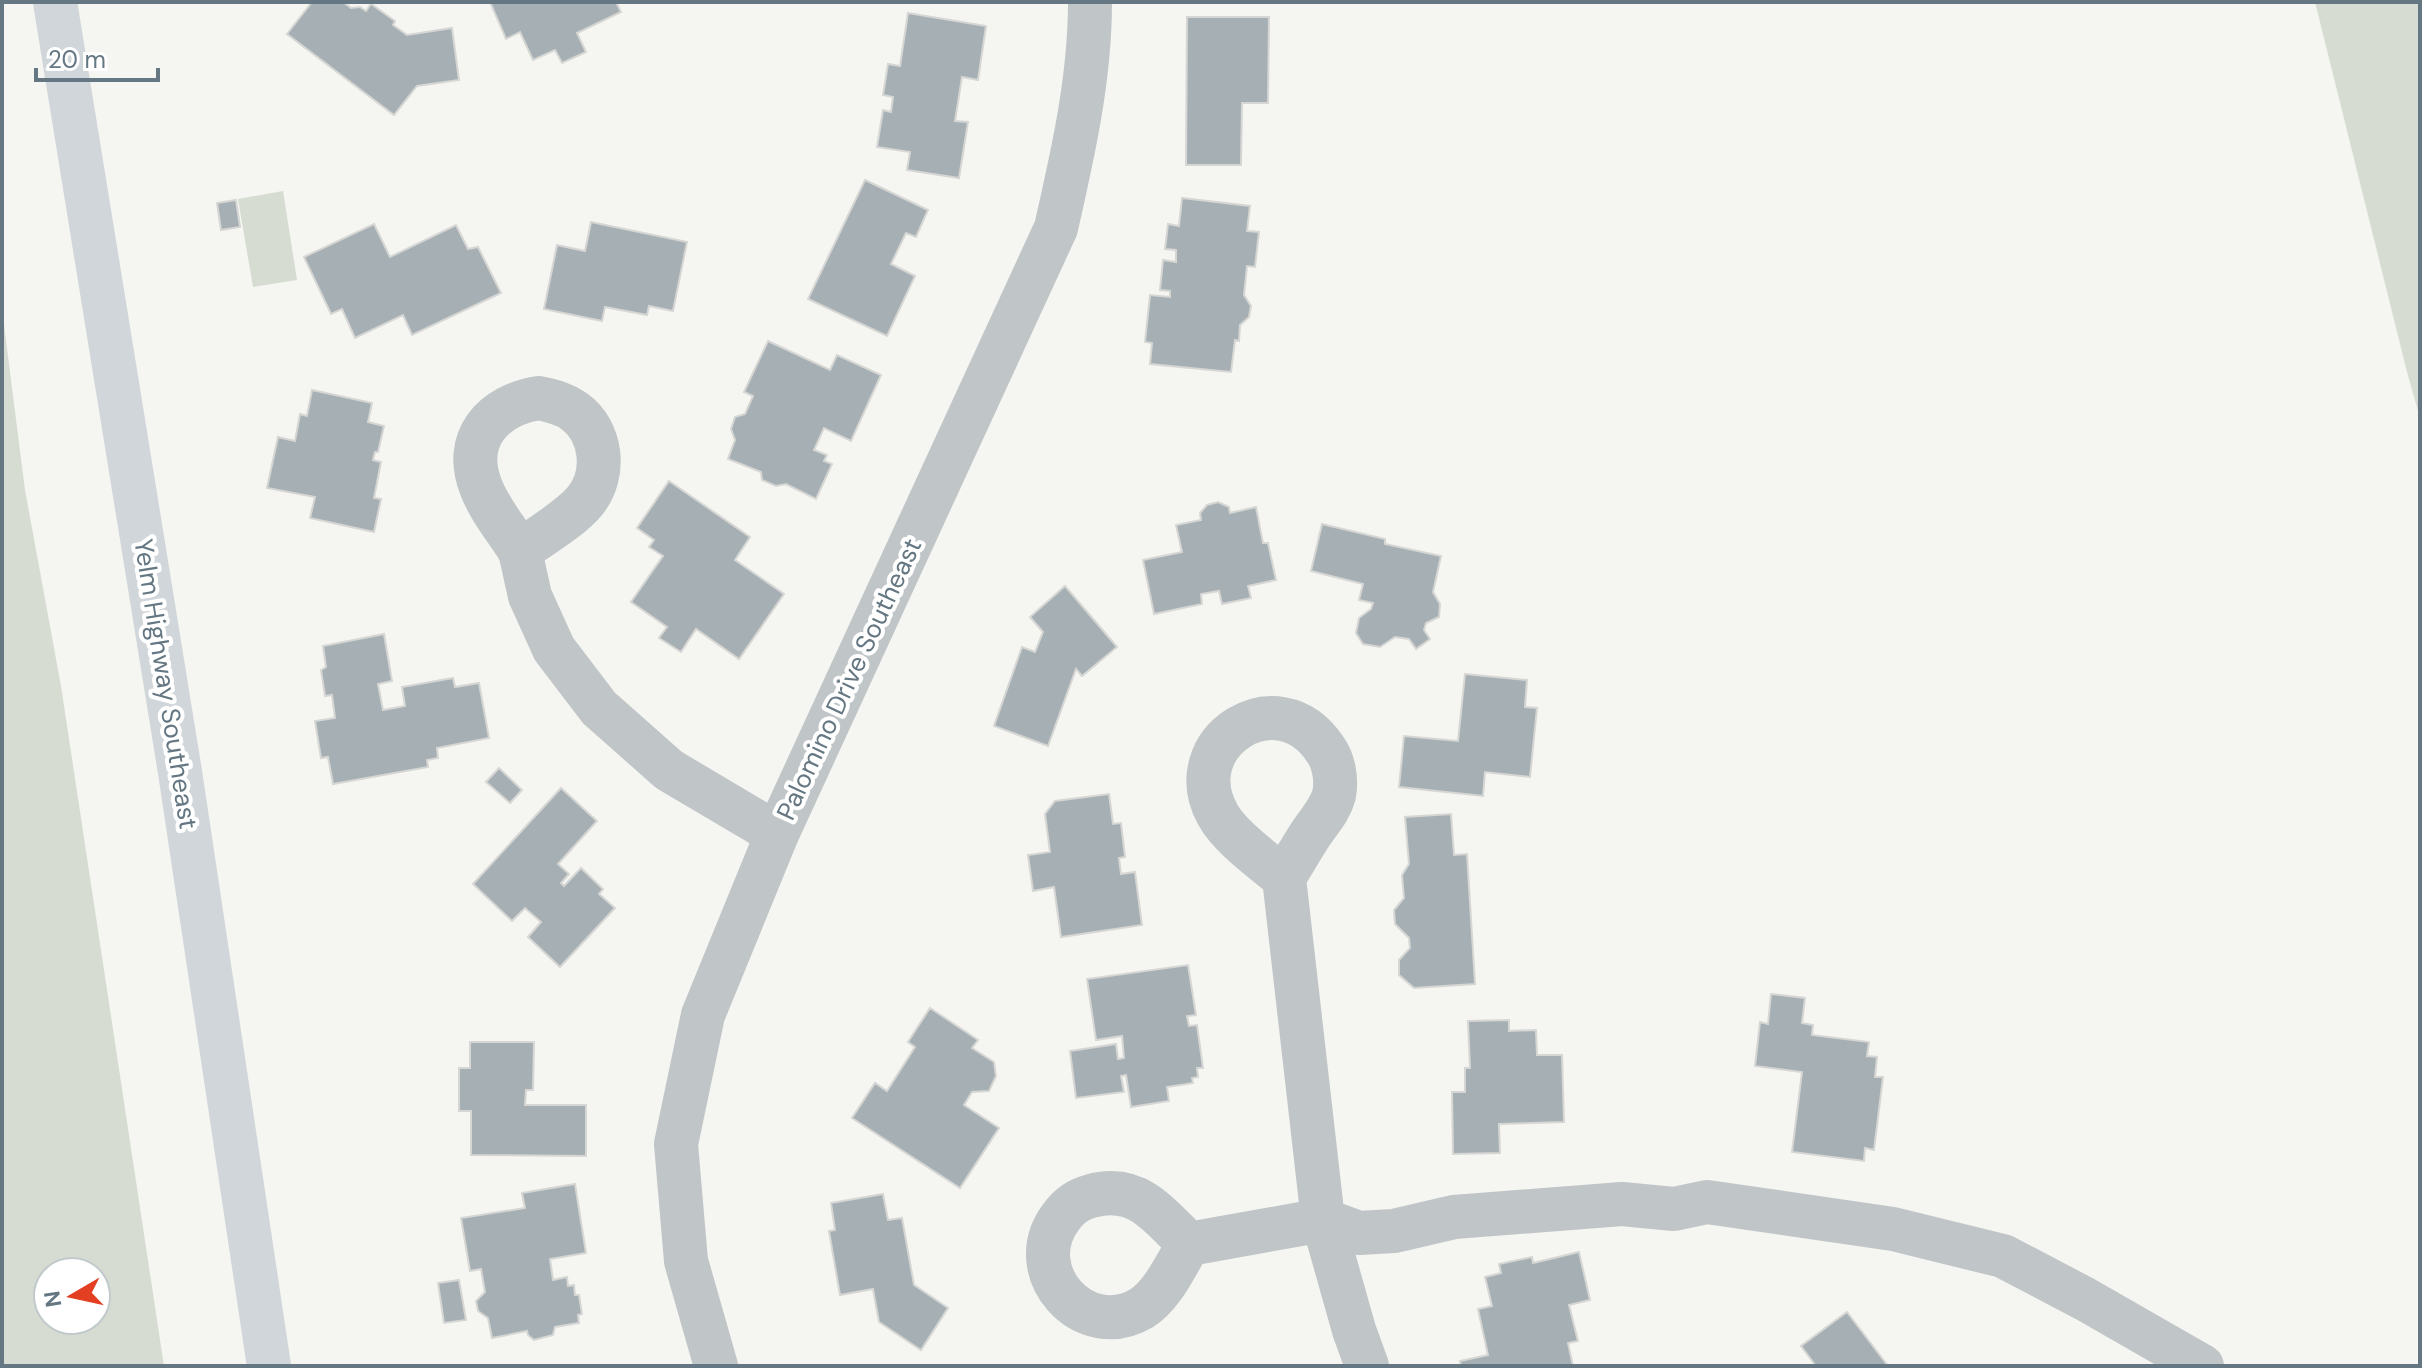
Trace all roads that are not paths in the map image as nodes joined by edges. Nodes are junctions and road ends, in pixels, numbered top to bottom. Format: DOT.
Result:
graph roads {
  1 [pos="55,2"];
  2 [pos="1090,2"];
  3 [pos="520,551"];
  4 [pos="777,834"];
  5 [pos="1284,878"];
  6 [pos="1323,1220"];
  7 [pos="1189,1244"];
  8 [pos="269,1366"];
  9 [pos="716,1366"];
  10 [pos="1367,1366"];
  11 [pos="2202,1366"];
  1 -- 8 [label="main road, Yelm Highway Southeast"];
  2 -- 4 [label="street, Palomino Drive Southeast"];
  3 -- 4 [label="street"];
  4 -- 9 [label="street, Palomino Drive Southeast"];
  5 -- 6 [label="street"];
  6 -- 7 [label="street"];
  6 -- 10 [label="street"];
  6 -- 11 [label="street"];
}
